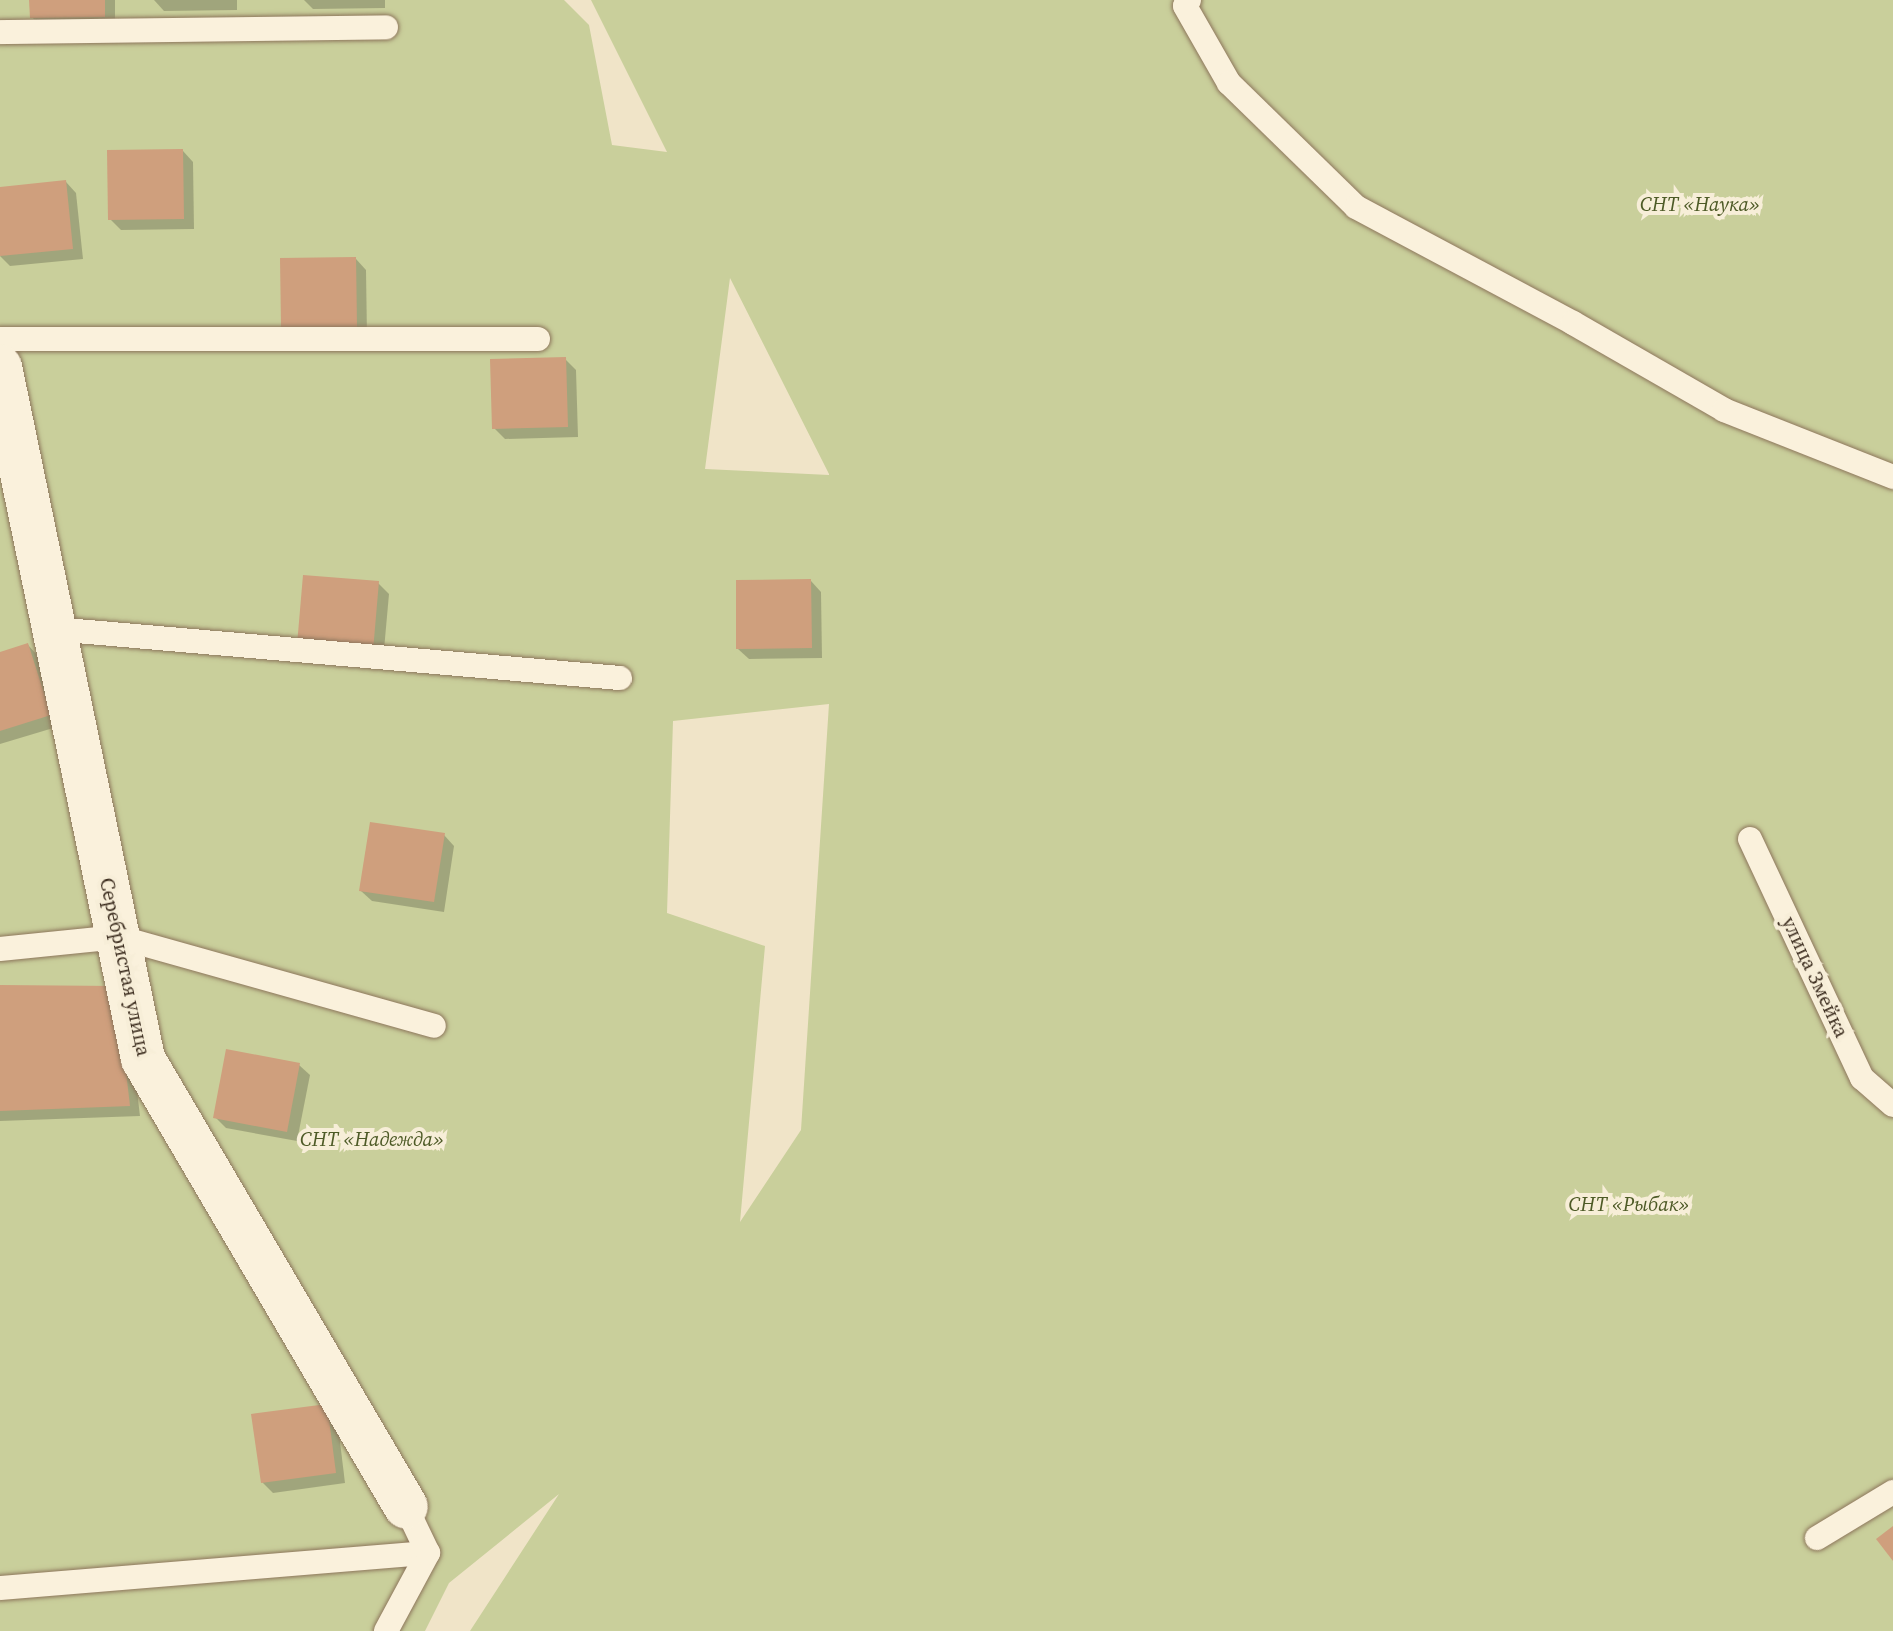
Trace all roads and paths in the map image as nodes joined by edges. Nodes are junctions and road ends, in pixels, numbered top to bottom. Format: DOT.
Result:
graph roads {
  1 [pos="1189,0"];
  2 [pos="386,27"];
  3 [pos="0,32"];
  4 [pos="0,339"];
  5 [pos="538,339"];
  6 [pos="0,367"];
  7 [pos="1893,477"];
  8 [pos="54,629"];
  9 [pos="620,678"];
  10 [pos="1750,839"];
  11 [pos="118,937"];
  12 [pos="0,949"];
  13 [pos="434,1026"];
  14 [pos="1893,1105"];
  15 [pos="1893,1492"];
  16 [pos="406,1507"];
  17 [pos="1817,1538"];
  18 [pos="428,1553"];
  19 [pos="0,1588"];
  20 [pos="386,1631"];
  1 -- 7 [label="lane"];
  2 -- 3 [label="lane"];
  4 -- 5 [label="lane"];
  6 -- 8 [label="street, Серебристая улица"];
  8 -- 9 [label="lane"];
  8 -- 11 [label="street, Серебристая улица"];
  10 -- 14 [label="lane, улица Змейка"];
  11 -- 12 [label="lane"];
  11 -- 13 [label="lane"];
  11 -- 16 [label="street, Серебристая улица"];
  15 -- 17 [label="lane"];
  16 -- 18 [label="lane"];
  18 -- 19 [label="lane"];
  18 -- 20 [label="lane"];
}
